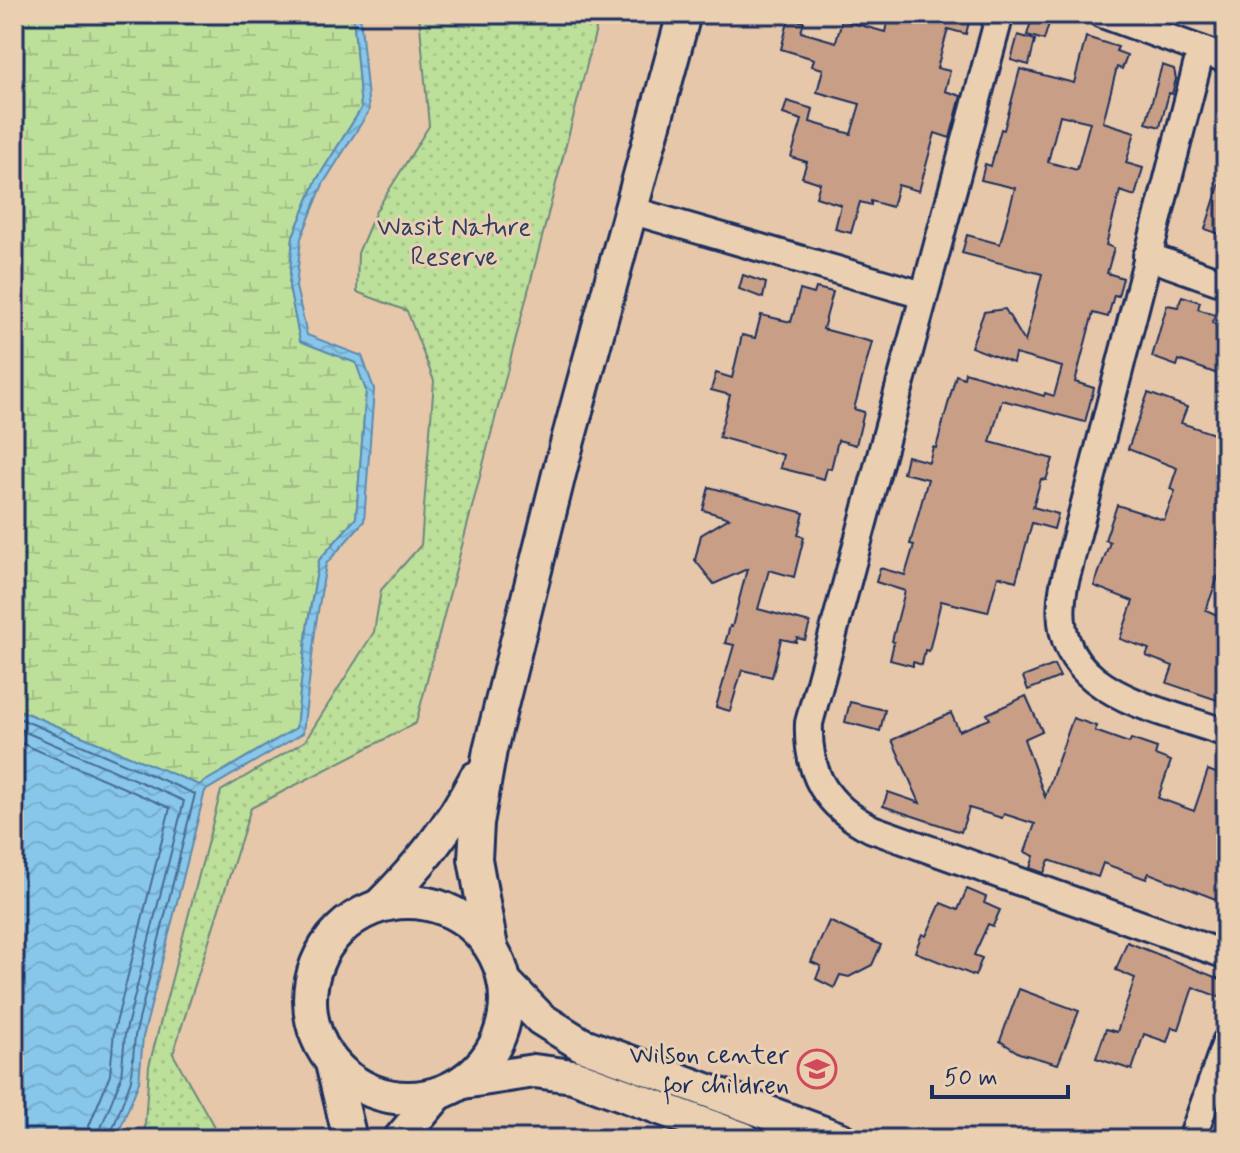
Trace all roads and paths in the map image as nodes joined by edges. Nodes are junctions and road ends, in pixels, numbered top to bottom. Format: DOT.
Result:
graph roads {
  1 [pos="684,14"];
  2 [pos="1000,14"];
  3 [pos="1102,14"];
  4 [pos="1214,55"];
  5 [pos="630,210"];
  6 [pos="1147,256"];
  7 [pos="1226,284"];
  8 [pos="923,295"];
  9 [pos="1226,733"];
  10 [pos="490,750"];
  11 [pos="379,906"];
  12 [pos="491,947"];
  13 [pos="1226,955"];
  14 [pos="504,981"];
  15 [pos="1226,1042"];
  16 [pos="332,1063"];
  17 [pos="450,1088"];
  18 [pos="730,1136"];
  19 [pos="350,1139"];
  20 [pos="400,1139"];
  21 [pos="771,1139"];
  22 [pos="804,1139"];
  23 [pos="840,1139"];
  24 [pos="1192,1139"];
  1 -- 5 [label="main road"];
  2 -- 8 [label="street"];
  3 -- 4 [label="street"];
  4 -- 6 [label="street"];
  5 -- 8 [label="street"];
  5 -- 10 [label="main road"];
  6 -- 7 [label="street"];
  6 -- 9 [label="street"];
  8 -- 13 [label="street"];
  10 -- 11 [label="main road"];
  10 -- 12 [label="main road"];
  11 -- 12 [label="main road"];
  11 -- 16 [label="main road"];
  12 -- 14 [label="main road"];
  14 -- 17 [label="main road"];
  14 -- 23 [label="main road"];
  15 -- 24 [label="street"];
  16 -- 17 [label="main road"];
  16 -- 19 [label="main road"];
  17 -- 18 [label="main road"];
  17 -- 20 [label="main road"];
  21 -- 22 [label="main road"];
}
